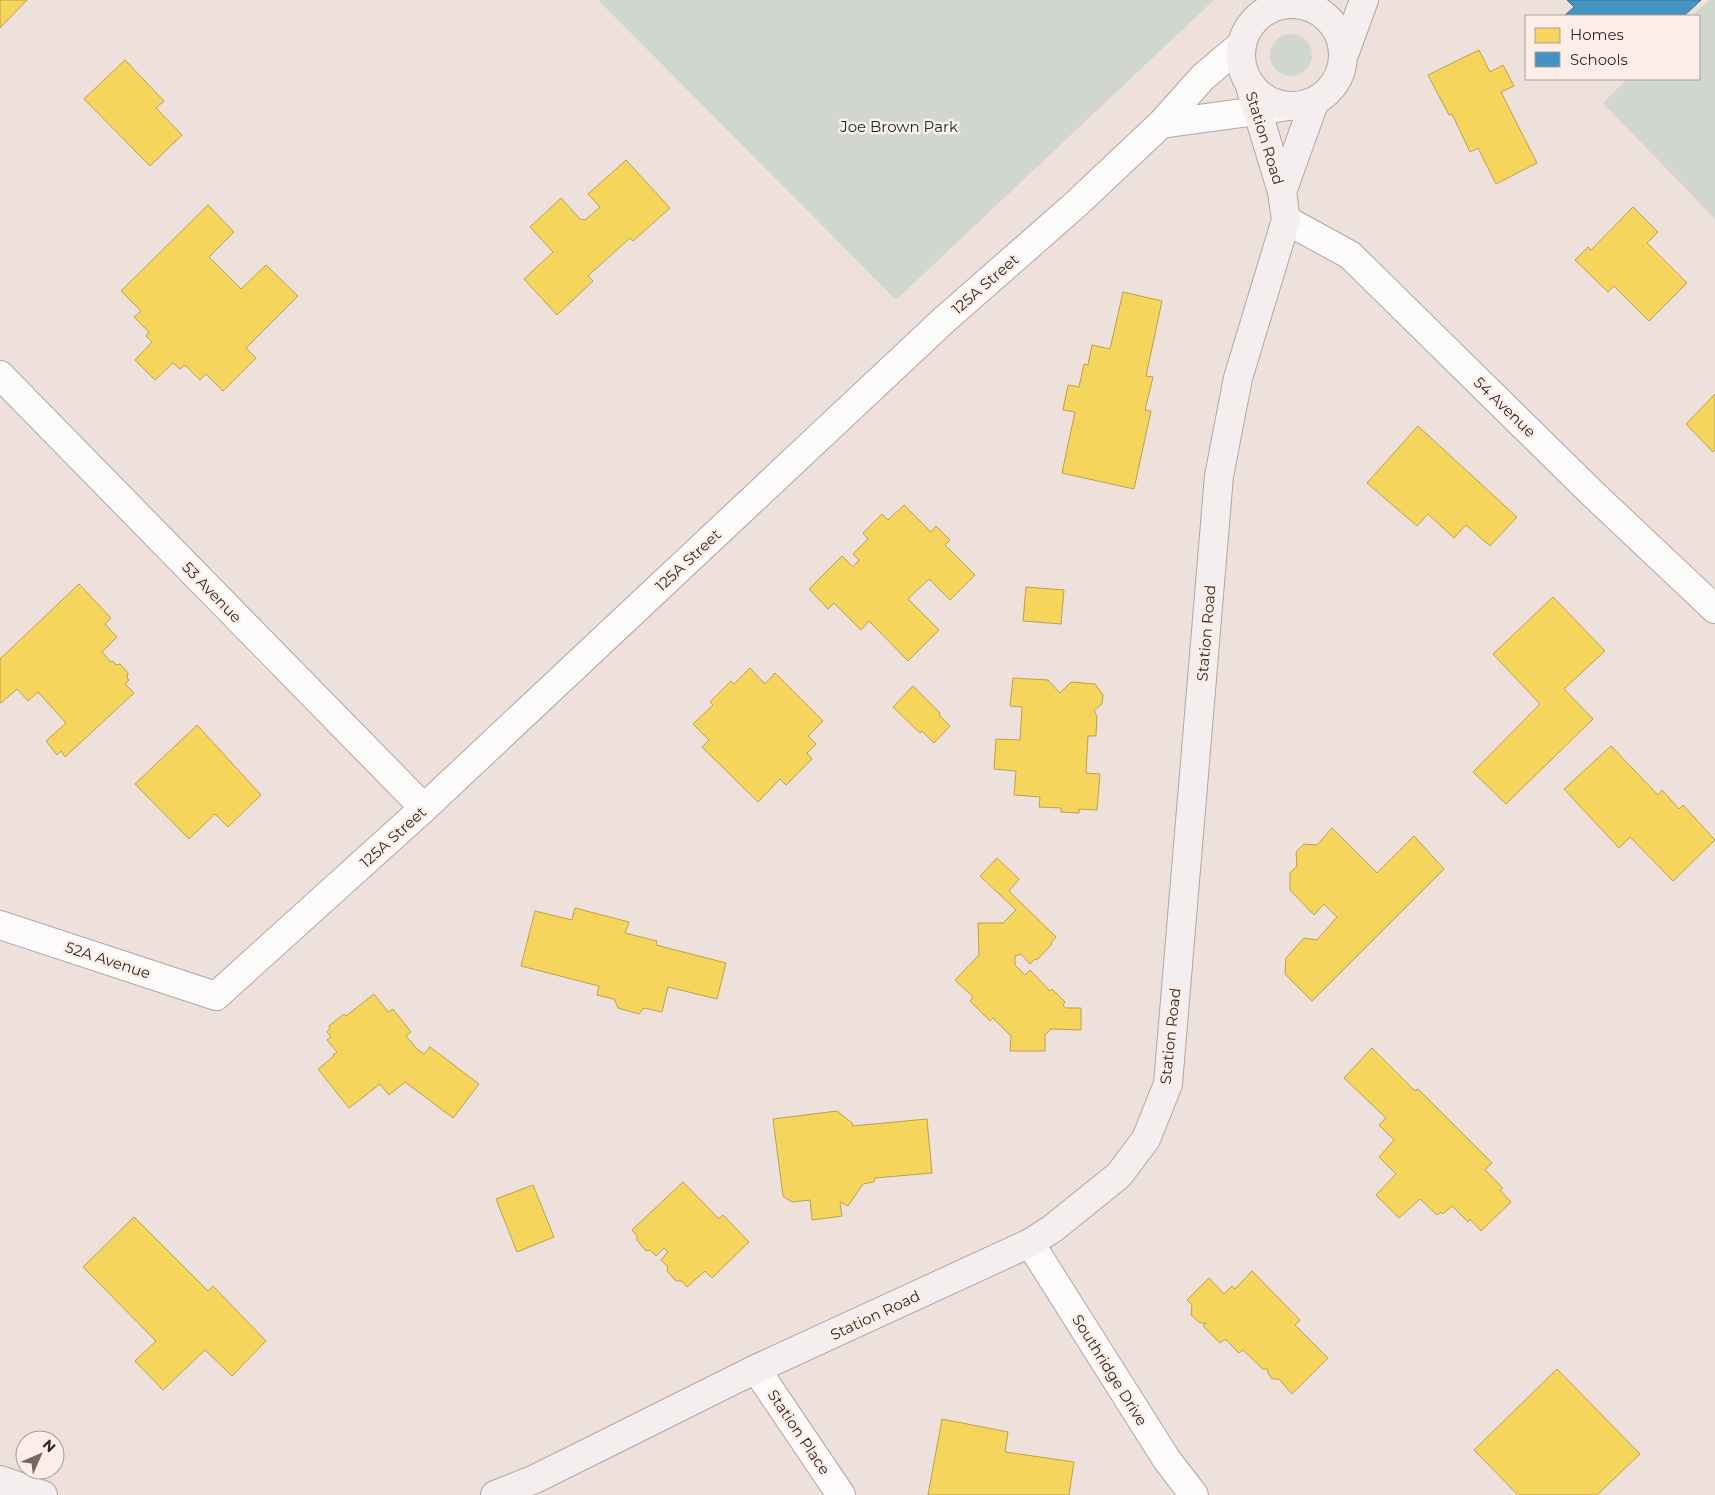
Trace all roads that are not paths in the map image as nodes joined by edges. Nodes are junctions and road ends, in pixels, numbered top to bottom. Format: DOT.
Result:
graph roads {
  1 [pos="1364,0"];
  2 [pos="1311,3"];
  3 [pos="1241,45"];
  4 [pos="1344,52"];
  5 [pos="1248,83"];
  6 [pos="1301,104"];
  7 [pos="1257,111"];
  8 [pos="1160,124"];
  9 [pos="1282,192"];
  10 [pos="1286,220"];
  11 [pos="0,375"];
  12 [pos="1715,609"];
  13 [pos="424,808"];
  14 [pos="0,924"];
  15 [pos="216,996"];
  16 [pos="1030,1243"];
  17 [pos="756,1369"];
  18 [pos="0,1480"];
  19 [pos="43,1495"];
  20 [pos="495,1495"];
  21 [pos="841,1495"];
  22 [pos="1194,1495"];
  1 -- 4 [label="street"];
  2 -- 3 [label="street"];
  2 -- 4 [label="street"];
  3 -- 5 [label="street"];
  3 -- 8 [label="street, 125A Street"];
  4 -- 6 [label="street"];
  5 -- 6 [label="street"];
  5 -- 7 [label="street, Station Road"];
  6 -- 7 [label="street"];
  6 -- 9 [label="street, Station Road"];
  7 -- 8 [label="street"];
  7 -- 9 [label="street, Station Road"];
  8 -- 13 [label="street, 125A Street"];
  9 -- 10 [label="street, Station Road"];
  10 -- 12 [label="street, 54 Avenue"];
  10 -- 16 [label="street, Station Road"];
  11 -- 13 [label="street, 53 Avenue"];
  13 -- 15 [label="street, 125A Street"];
  14 -- 15 [label="street, 52A Avenue"];
  16 -- 17 [label="street, Station Road"];
  16 -- 22 [label="street, Southridge Drive"];
  17 -- 20 [label="street, Station Road"];
  17 -- 21 [label="street, Station Place"];
  18 -- 19 [label="street"];
}
